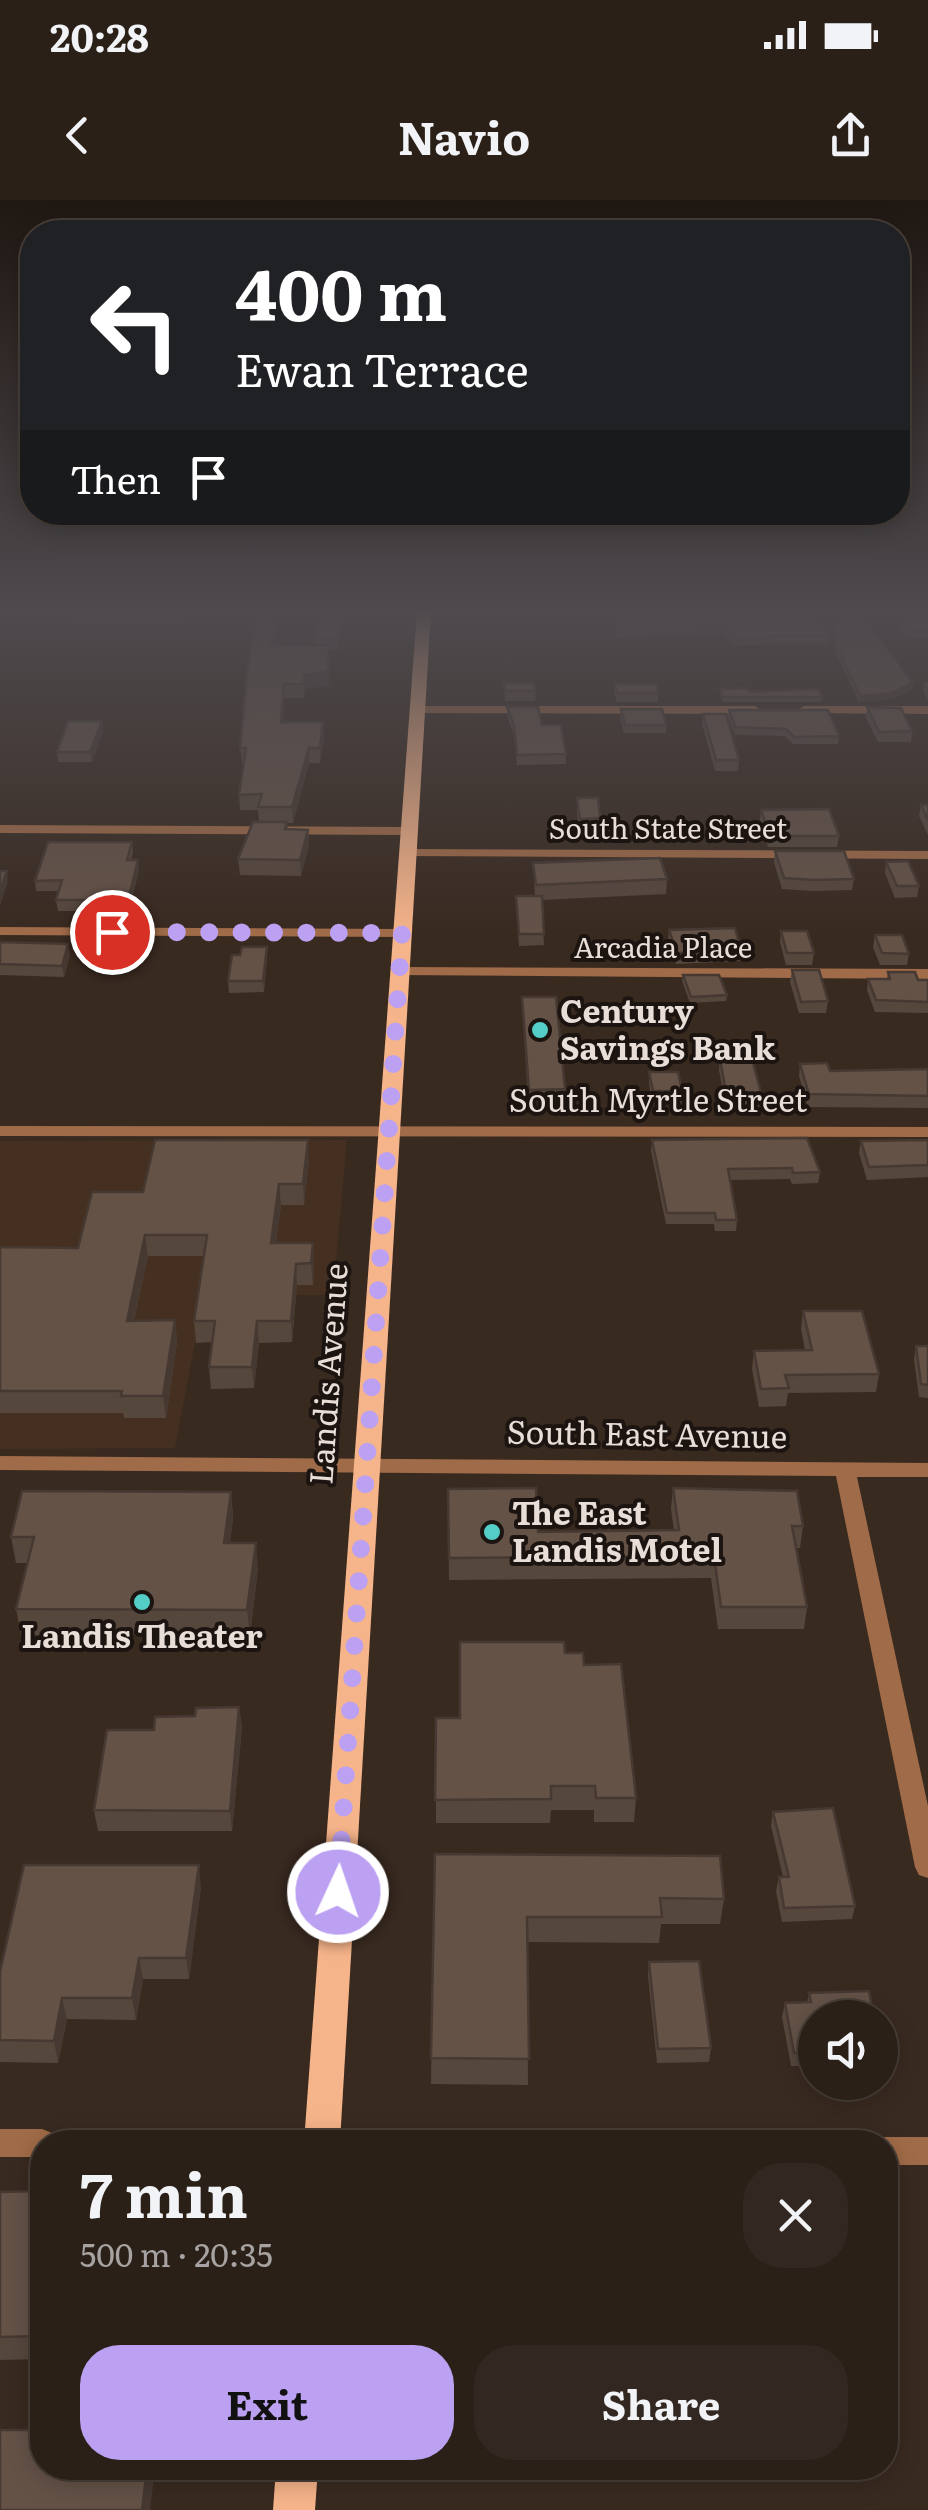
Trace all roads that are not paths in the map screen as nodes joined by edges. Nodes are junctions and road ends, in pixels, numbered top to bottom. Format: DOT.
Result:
graph roads {
  1 [pos="416,719"];
  2 [pos="0,829"];
  3 [pos="409,831"];
  4 [pos="407,853"];
  5 [pos="928,855"];
  6 [pos="0,931"];
  7 [pos="402,933"];
  8 [pos="399,972"];
  9 [pos="928,974"];
  10 [pos="388,1130"];
  11 [pos="0,1132"];
  12 [pos="928,1132"];
  13 [pos="0,1463"];
  14 [pos="366,1464"];
  15 [pos="845,1469"];
  16 [pos="928,1470"];
  17 [pos="928,1867"];
  18 [pos="323,2130"];
  19 [pos="0,2143"];
  20 [pos="30,2143"];
  21 [pos="898,2151"];
  22 [pos="928,2151"];
  23 [pos="296,2480"];
  24 [pos="294,2510"];
  1 -- 3 [label="main road, Landis Avenue"];
  2 -- 3 [label="street"];
  3 -- 4 [label="main road, Landis Avenue"];
  4 -- 5 [label="street, South State Street"];
  4 -- 7 [label="main road, Landis Avenue"];
  6 -- 7 [label="street"];
  7 -- 8 [label="main road, Landis Avenue"];
  8 -- 9 [label="street, Arcadia Place"];
  8 -- 10 [label="main road, Landis Avenue"];
  10 -- 11 [label="street, South Myrtle Street"];
  10 -- 12 [label="street, South Myrtle Street"];
  10 -- 14 [label="main road, Landis Avenue"];
  13 -- 14 [label="street, South East Avenue"];
  14 -- 15 [label="street, South East Avenue"];
  14 -- 18 [label="main road, Landis Avenue"];
  15 -- 16 [label="street, South East Avenue"];
  15 -- 17 [label="street"];
  19 -- 20 [label="street"];
  21 -- 22 [label="street"];
  23 -- 24 [label="main road"];
}
